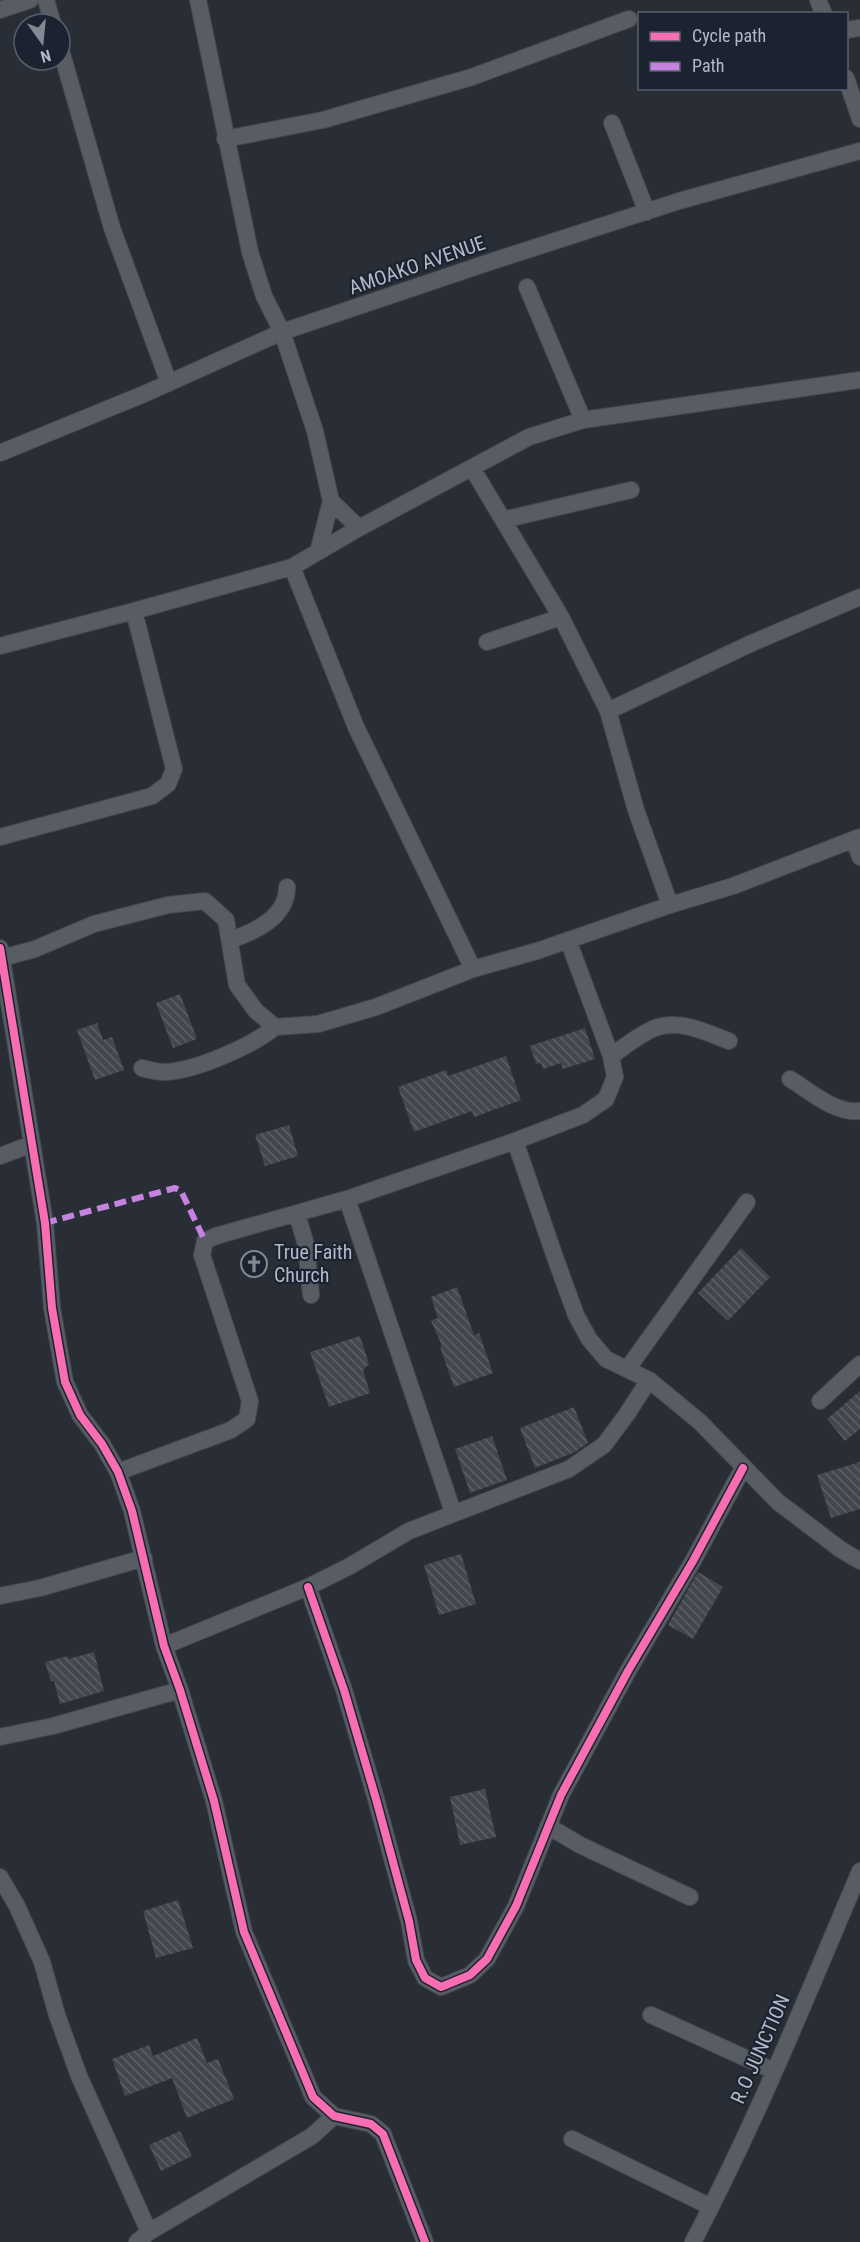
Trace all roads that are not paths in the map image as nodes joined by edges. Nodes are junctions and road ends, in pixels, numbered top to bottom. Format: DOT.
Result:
graph roads {
  1 [pos="30,0"];
  2 [pos="198,0"];
  3 [pos="0,10"];
  4 [pos="629,19"];
  5 [pos="67,72"];
  6 [pos="848,84"];
  7 [pos="860,119"];
  8 [pos="612,123"];
  9 [pos="225,139"];
  10 [pos="860,151"];
  11 [pos="647,212"];
  12 [pos="527,287"];
  13 [pos="282,332"];
  14 [pos="860,380"];
  15 [pos="169,383"];
  16 [pos="583,420"];
  17 [pos="0,453"];
  18 [pos="472,468"];
  19 [pos="631,490"];
  20 [pos="331,501"];
  21 [pos="502,520"];
  22 [pos="359,528"];
  23 [pos="318,552"];
  24 [pos="292,567"];
  25 [pos="860,597"];
  26 [pos="134,611"];
  27 [pos="561,617"];
  28 [pos="487,642"];
  29 [pos="0,646"];
  30 [pos="608,711"];
  31 [pos="0,837"];
  32 [pos="857,838"];
  33 [pos="860,857"];
  34 [pos="288,887"];
  35 [pos="670,905"];
  36 [pos="231,940"];
  37 [pos="568,940"];
  38 [pos="1,953"];
  39 [pos="473,969"];
  40 [pos="275,1027"];
  41 [pos="729,1041"];
  42 [pos="611,1056"];
  43 [pos="142,1068"];
  44 [pos="790,1079"];
  45 [pos="860,1111"];
  46 [pos="515,1141"];
  47 [pos="32,1144"];
  48 [pos="0,1156"];
  49 [pos="348,1199"];
  50 [pos="747,1202"];
  51 [pos="297,1214"];
  52 [pos="311,1295"];
  53 [pos="860,1364"];
  54 [pos="628,1368"];
  55 [pos="649,1380"];
  56 [pos="820,1401"];
  57 [pos="743,1468"];
  58 [pos="118,1472"];
  59 [pos="453,1512"];
  60 [pos="144,1558"];
  61 [pos="860,1561"];
  62 [pos="308,1587"];
  63 [pos="0,1596"];
  64 [pos="164,1646"];
  65 [pos="180,1690"];
  66 [pos="0,1737"];
  67 [pos="548,1826"];
  68 [pos="860,1871"];
  69 [pos="0,1877"];
  70 [pos="690,1897"];
  71 [pos="651,2015"];
  72 [pos="774,2071"];
  73 [pos="334,2116"];
  74 [pos="572,2139"];
  75 [pos="711,2207"];
  76 [pos="143,2237"];
  77 [pos="425,2242"];
  78 [pos="693,2242"];
  1 -- 3 [label="street"];
  2 -- 9 [label="street"];
  4 -- 9 [label="street"];
  5 -- 15 [label="street"];
  6 -- 7 [label="street"];
  8 -- 11 [label="street"];
  9 -- 13 [label="street"];
  10 -- 11 [label="street, AMOAKO AVENUE"];
  11 -- 13 [label="street, AMOAKO AVENUE"];
  12 -- 16 [label="street"];
  13 -- 15 [label="street, AMOAKO AVENUE"];
  13 -- 20 [label="street"];
  14 -- 16 [label="street"];
  15 -- 17 [label="street, AMOAKO AVENUE"];
  16 -- 18 [label="street"];
  18 -- 21 [label="street"];
  18 -- 22 [label="street"];
  19 -- 21 [label="street"];
  20 -- 22 [label="street"];
  20 -- 23 [label="street"];
  21 -- 27 [label="street"];
  22 -- 23 [label="street"];
  23 -- 24 [label="street"];
  24 -- 26 [label="street"];
  24 -- 39 [label="street"];
  25 -- 30 [label="street"];
  26 -- 29 [label="street"];
  26 -- 31 [label="street"];
  27 -- 28 [label="street"];
  27 -- 30 [label="street"];
  30 -- 35 [label="street"];
  32 -- 33 [label="street"];
  32 -- 35 [label="street"];
  34 -- 36 [label="street"];
  35 -- 37 [label="street"];
  36 -- 38 [label="street"];
  36 -- 40 [label="street"];
  37 -- 39 [label="street"];
  37 -- 42 [label="street"];
  38 -- 47 [label="street"];
  39 -- 40 [label="street"];
  40 -- 43 [label="street"];
  41 -- 42 [label="street"];
  42 -- 46 [label="street"];
  44 -- 45 [label="street"];
  46 -- 49 [label="street"];
  46 -- 54 [label="street"];
  47 -- 48 [label="street"];
  47 -- 58 [label="street"];
  49 -- 51 [label="street"];
  49 -- 59 [label="street"];
  50 -- 54 [label="street"];
  51 -- 52 [label="street"];
  51 -- 58 [label="street"];
  53 -- 56 [label="street"];
  54 -- 55 [label="street"];
  55 -- 57 [label="street"];
  55 -- 59 [label="street"];
  57 -- 61 [label="street"];
  57 -- 67 [label="street"];
  58 -- 60 [label="street"];
  59 -- 62 [label="street"];
  60 -- 63 [label="street"];
  60 -- 64 [label="street"];
  62 -- 64 [label="street"];
  62 -- 67 [label="street"];
  64 -- 65 [label="street"];
  65 -- 66 [label="street"];
  65 -- 73 [label="street"];
  67 -- 70 [label="street"];
  68 -- 72 [label="street, R.O JUNCTION"];
  69 -- 76 [label="street"];
  71 -- 72 [label="street"];
  72 -- 75 [label="street, R.O JUNCTION"];
  73 -- 76 [label="street"];
  73 -- 77 [label="street"];
  74 -- 75 [label="street"];
  75 -- 78 [label="street, R.O JUNCTION"];
}
